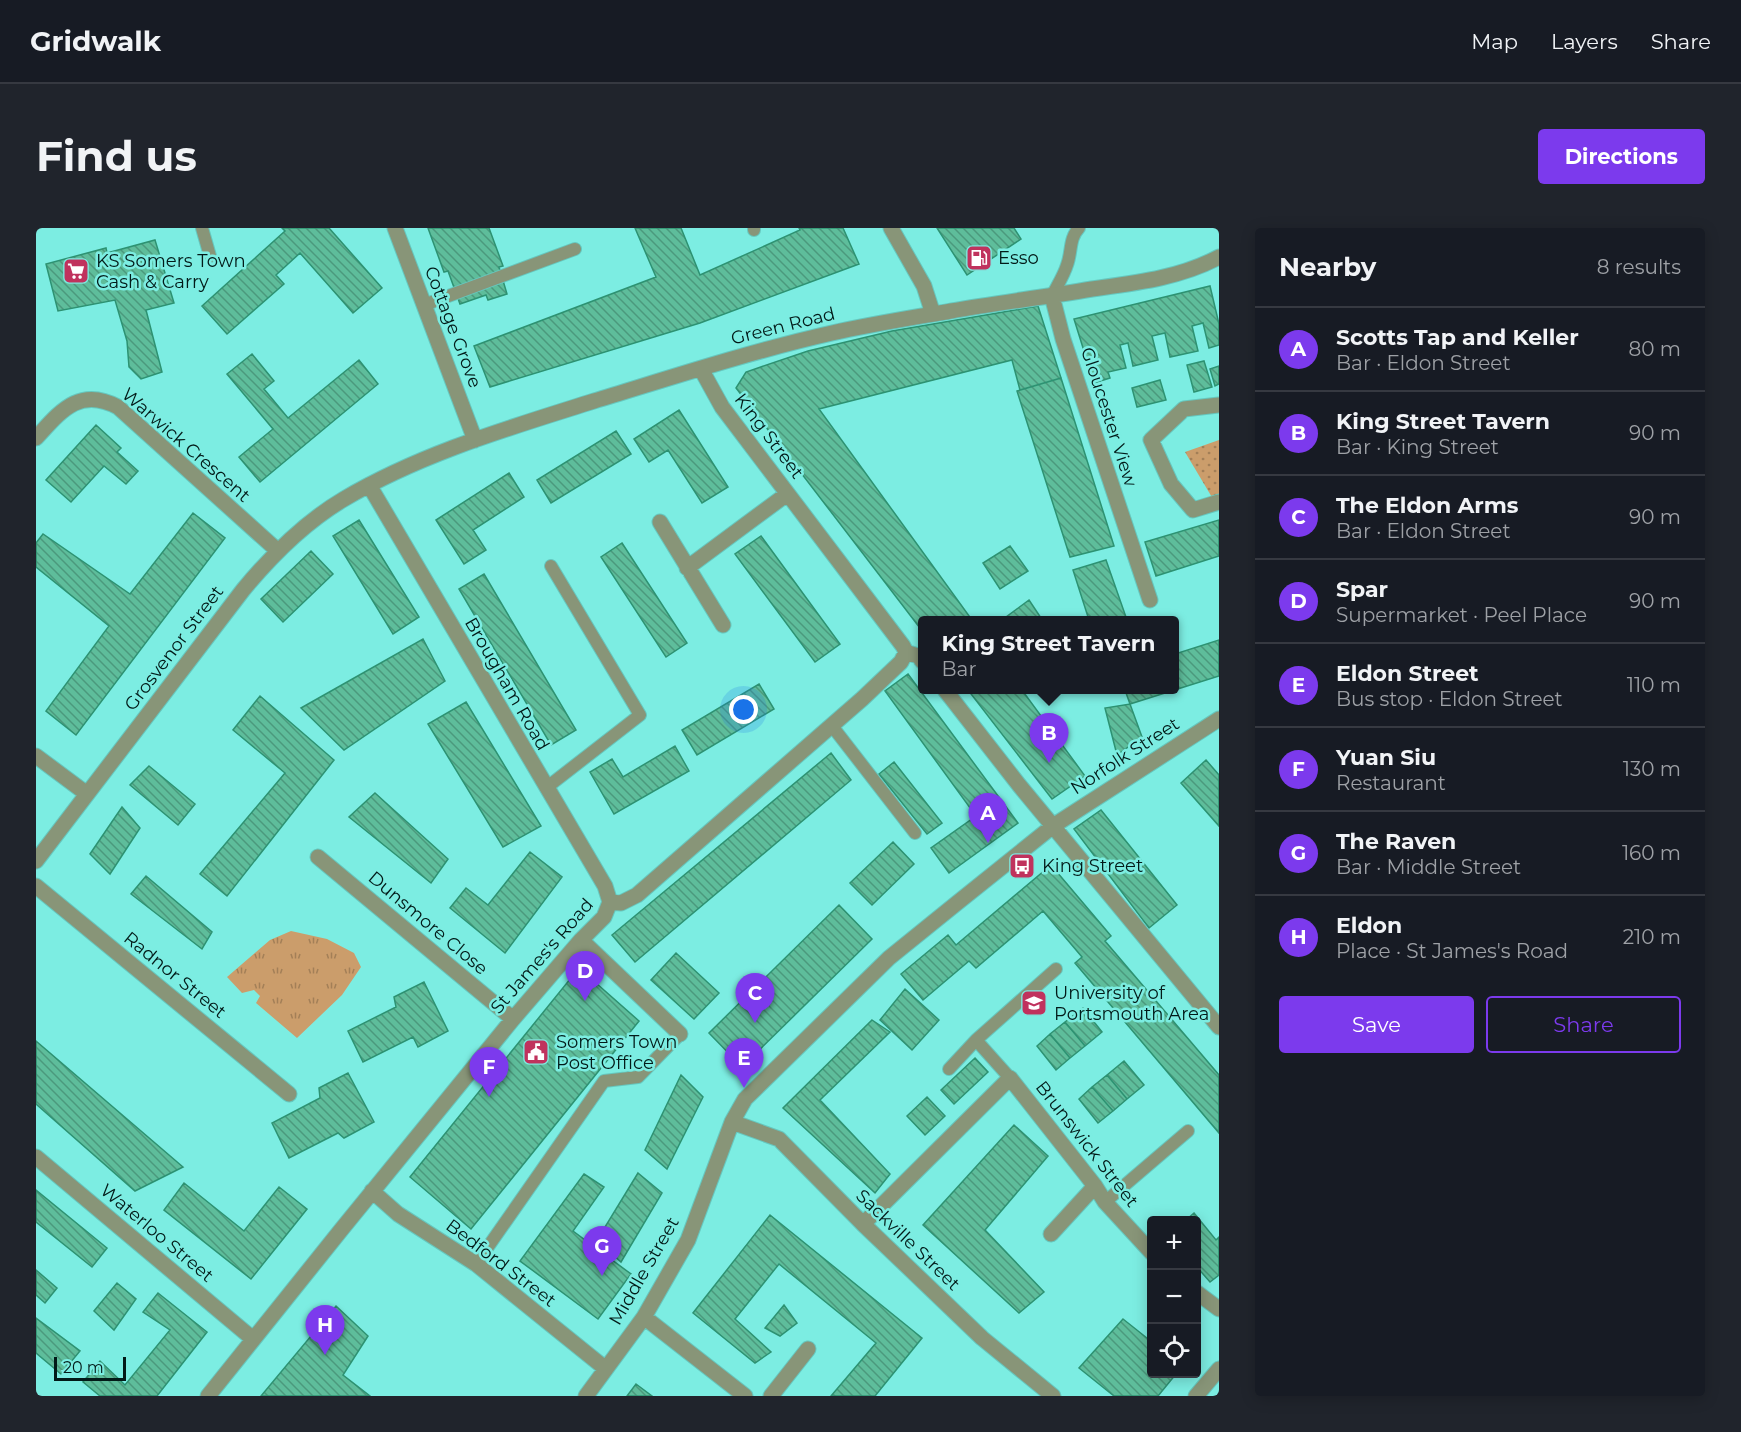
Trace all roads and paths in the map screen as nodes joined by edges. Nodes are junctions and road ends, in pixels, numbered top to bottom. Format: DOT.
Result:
graph roads {
  1 [pos="202,228"];
  2 [pos="394,228"];
  3 [pos="891,228"];
  4 [pos="1079,228"];
  5 [pos="574,249"];
  6 [pos="210,256"];
  7 [pos="1219,257"];
  8 [pos="1052,296"];
  9 [pos="424,305"];
  10 [pos="933,314"];
  11 [pos="701,369"];
  12 [pos="1219,405"];
  13 [pos="36,438"];
  14 [pos="475,440"];
  15 [pos="369,485"];
  16 [pos="788,494"];
  17 [pos="1219,502"];
  18 [pos="660,522"];
  19 [pos="278,551"];
  20 [pos="551,566"];
  21 [pos="687,568"];
  22 [pos="1150,600"];
  23 [pos="723,625"];
  24 [pos="906,652"];
  25 [pos="918,656"];
  26 [pos="948,694"];
  27 [pos="1219,719"];
  28 [pos="832,726"];
  29 [pos="36,756"];
  30 [pos="546,788"];
  31 [pos="87,794"];
  32 [pos="1053,826"];
  33 [pos="915,833"];
  34 [pos="318,857"];
  35 [pos="36,861"];
  36 [pos="36,886"];
  37 [pos="610,902"];
  38 [pos="580,940"];
  39 [pos="1056,969"];
  40 [pos="513,1019"];
  41 [pos="1219,1028"];
  42 [pos="680,1034"];
  43 [pos="976,1040"];
  44 [pos="949,1069"];
  45 [pos="1010,1078"];
  46 [pos="289,1094"];
  47 [pos="732,1122"];
  48 [pos="1188,1131"];
  49 [pos="36,1157"];
  50 [pos="1095,1186"];
  51 [pos="372,1191"];
  52 [pos="1105,1202"];
  53 [pos="863,1224"];
  54 [pos="1051,1234"];
  55 [pos="1147,1248"];
  56 [pos="476,1264"];
  57 [pos="1201,1295"];
  58 [pos="1219,1309"];
  59 [pos="644,1317"];
  60 [pos="253,1339"];
  61 [pos="808,1349"];
  62 [pos="606,1369"];
  63 [pos="1219,1369"];
  64 [pos="208,1396"];
  65 [pos="586,1396"];
  66 [pos="745,1396"];
  67 [pos="771,1396"];
  68 [pos="1053,1396"];
  69 [pos="1196,1396"];
  1 -- 6 [label="lane"];
  2 -- 9 [label="street, Cottage Grove"];
  3 -- 10 [label="street"];
  4 -- 8 [label="lane"];
  5 -- 9 [label="lane"];
  7 -- 8 [label="street, Green Road"];
  8 -- 10 [label="street, Green Road"];
  8 -- 22 [label="street, Gloucester View"];
  9 -- 14 [label="street, Cottage Grove"];
  10 -- 11 [label="street, Green Road"];
  11 -- 14 [label="street, Green Road"];
  11 -- 16 [label="street, King Street"];
  12 -- 17 [label="street"];
  13 -- 19 [label="street, Warwick Crescent"];
  14 -- 15 [label="street, Green Road"];
  15 -- 19 [label="street, Grosvenor Street"];
  15 -- 30 [label="street, Brougham Road"];
  16 -- 21 [label="street"];
  16 -- 24 [label="street, King Street"];
  18 -- 21 [label="street"];
  19 -- 31 [label="street, Grosvenor Street"];
  20 -- 30 [label="lane"];
  21 -- 23 [label="street"];
  24 -- 25 [label="street, King Street"];
  24 -- 28 [label="street, St James's Road"];
  26 -- 32 [label="street"];
  27 -- 32 [label="street, Norfolk Street"];
  28 -- 33 [label="lane"];
  28 -- 37 [label="street, St James's Road"];
  29 -- 31 [label="street"];
  30 -- 37 [label="street, Brougham Road"];
  31 -- 35 [label="street, Grosvenor Street"];
  32 -- 41 [label="street"];
  32 -- 47 [label="street, Norfolk Street"];
  34 -- 40 [label="street, Dunsmore Close"];
  36 -- 46 [label="street, Radnor Street"];
  37 -- 38 [label="street, St James's Road"];
  38 -- 40 [label="street, St James's Road"];
  38 -- 42 [label="street"];
  39 -- 43 [label="lane"];
  40 -- 51 [label="street, St James's Road"];
  42 -- 56 [label="lane"];
  43 -- 44 [label="lane"];
  43 -- 45 [label="lane"];
  45 -- 50 [label="street, Brunswick Street"];
  45 -- 53 [label="street, Brunswick Street"];
  47 -- 53 [label="street, Sackville Street"];
  47 -- 59 [label="street, Middle Street"];
  48 -- 52 [label="lane"];
  49 -- 60 [label="street, Waterloo Street"];
  50 -- 52 [label="street, Brunswick Street"];
  50 -- 54 [label="street"];
  51 -- 56 [label="street, Bedford Street"];
  51 -- 60 [label="street, St James's Road"];
  52 -- 55 [label="street, Brunswick Street"];
  53 -- 68 [label="street, Sackville Street"];
  56 -- 62 [label="street, Bedford Street"];
  57 -- 58 [label="street"];
  59 -- 62 [label="street, Middle Street"];
  59 -- 66 [label="street"];
  60 -- 64 [label="street, St James's Road"];
  61 -- 67 [label="street"];
  62 -- 65 [label="street, Middle Street"];
  63 -- 69 [label="street"];
}
